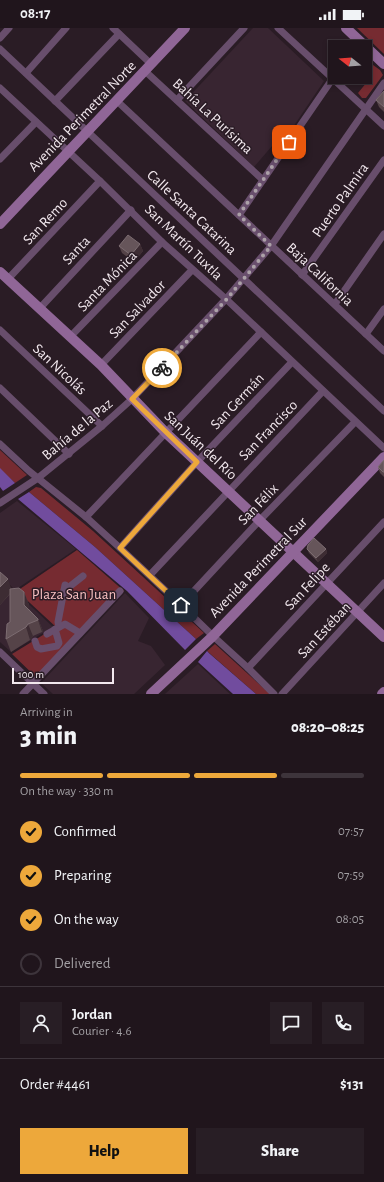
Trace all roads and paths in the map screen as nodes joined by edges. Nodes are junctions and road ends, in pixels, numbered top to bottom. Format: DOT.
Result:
graph roads {
  1 [pos="9,28"];
  2 [pos="66,28"];
  3 [pos="113,28"];
  4 [pos="244,28"];
  5 [pos="278,28"];
  6 [pos="346,28"];
  7 [pos="181,30"];
  8 [pos="119,34"];
  9 [pos="0,38"];
  10 [pos="0,49"];
  11 [pos="384,64"];
  12 [pos="148,67"];
  13 [pos="26,73"];
  14 [pos="328,73"];
  15 [pos="384,83"];
  16 [pos="329,84"];
  17 [pos="339,84"];
  18 [pos="1,92"];
  19 [pos="177,100"];
  20 [pos="55,101"];
  21 [pos="117,101"];
  22 [pos="366,110"];
  23 [pos="36,122"];
  24 [pos="384,126"];
  25 [pos="87,132"];
  26 [pos="68,151"];
  27 [pos="0,159"];
  28 [pos="384,160"];
  29 [pos="100,180"];
  30 [pos="263,180"];
  31 [pos="131,210"];
  32 [pos="239,215"];
  33 [pos="0,224"];
  34 [pos="384,234"];
  35 [pos="162,242"];
  36 [pos="271,246"];
  37 [pos="192,270"];
  38 [pos="0,272"];
  39 [pos="302,275"];
  40 [pos="243,278"];
  41 [pos="8,280"];
  42 [pos="226,300"];
  43 [pos="335,304"];
  44 [pos="40,308"];
  45 [pos="384,309"];
  46 [pos="0,330"];
  47 [pos="260,332"];
  48 [pos="366,334"];
  49 [pos="70,337"];
  50 [pos="384,351"];
  51 [pos="292,362"];
  52 [pos="101,366"];
  53 [pos="0,388"];
  54 [pos="323,391"];
  55 [pos="132,399"];
  56 [pos="384,411"];
  57 [pos="355,422"];
  58 [pos="102,426"];
  59 [pos="166,433"];
  60 [pos="0,444"];
  61 [pos="384,448"];
  62 [pos="69,454"];
  63 [pos="384,457"];
  64 [pos="197,462"];
  65 [pos="38,478"];
  66 [pos="228,491"];
  67 [pos="0,502"];
  68 [pos="86,517"];
  69 [pos="259,521"];
  70 [pos="384,522"];
  71 [pos="120,548"];
  72 [pos="293,552"];
  73 [pos="150,575"];
  74 [pos="83,576"];
  75 [pos="328,583"];
  76 [pos="384,583"];
  77 [pos="120,591"];
  78 [pos="181,605"];
  79 [pos="358,612"];
  80 [pos="57,628"];
  81 [pos="80,633"];
  82 [pos="47,634"];
  83 [pos="213,636"];
  84 [pos="384,636"];
  85 [pos="35,641"];
  86 [pos="1,654"];
  87 [pos="248,668"];
  88 [pos="33,683"];
  89 [pos="384,692"];
  90 [pos="23,694"];
  91 [pos="44,694"];
  92 [pos="151,694"];
  93 [pos="274,694"];
  94 [pos="282,694"];
  95 [pos="382,694"];
  1 -- 9 [label="street"];
  2 -- 13 [label="street"];
  3 -- 8 [label="street, Bahía La Purísima"];
  4 -- 19 [label="street"];
  5 -- 14 [label="street"];
  6 -- 11 [label="street"];
  7 -- 12 [label="street, Avenida Perimetral Norte"];
  8 -- 12 [label="street, Bahía La Purísima"];
  8 -- 20 [label="street"];
  10 -- 13 [label="street, Calle Santa Catarina"];
  12 -- 19 [label="street, Bahía La Purísima"];
  12 -- 21 [label="street, Avenida Perimetral Norte"];
  13 -- 20 [label="street, Calle Santa Catarina"];
  15 -- 22 [label="street, Bahía de la Paz"];
  16 -- 30 [label="street"];
  17 -- 22 [label="street"];
  18 -- 23 [label="street, San Martín Tuxtla"];
  19 -- 30 [label="street, Bahía La Purísima"];
  20 -- 25 [label="street, Calle Santa Catarina"];
  21 -- 25 [label="street, Avenida Perimetral Norte"];
  21 -- 32 [label="street, Baja California"];
  22 -- 24 [label="street"];
  22 -- 36 [label="street, Bahía de la Paz"];
  23 -- 26 [label="street, San Martín Tuxtla"];
  23 -- 27 [label="street"];
  25 -- 26 [label="street, Avenida Perimetral Norte"];
  25 -- 40 [label="street, Calle Santa Catarina"];
  26 -- 29 [label="street, San Martín Tuxtla"];
  26 -- 33 [label="street, Avenida Perimetral Norte"];
  28 -- 39 [label="street, Puerto Palmira"];
  29 -- 31 [label="street, San Martín Tuxtla"];
  29 -- 41 [label="street, San Remo"];
  30 -- 32 [label="street"];
  31 -- 35 [label="street, San Martín Tuxtla"];
  31 -- 44 [label="street, Santa"];
  32 -- 36 [label="street, Baja California"];
  34 -- 43 [label="street"];
  35 -- 37 [label="street, San Martín Tuxtla"];
  35 -- 49 [label="street, Santa Mónica"];
  36 -- 39 [label="street, Baja California"];
  36 -- 40 [label="street, Bahía de la Paz"];
  37 -- 42 [label="street, San Martín Tuxtla"];
  37 -- 52 [label="street, San Salvador"];
  38 -- 41 [label="street, San Juán del Río"];
  39 -- 43 [label="street, Baja California"];
  40 -- 42 [label="street, Bahía de la Paz"];
  40 -- 56 [label="street, Calle Santa Catarina"];
  41 -- 44 [label="street, San Juán del Río"];
  42 -- 47 [label="street, San Martín Tuxtla"];
  42 -- 55 [label="street, Bahía de la Paz"];
  43 -- 48 [label="street, Baja California"];
  44 -- 49 [label="street, San Juán del Río"];
  45 -- 48 [label="street"];
  46 -- 58 [label="street, San Nicolás"];
  47 -- 51 [label="street, San Martín Tuxtla"];
  47 -- 59 [label="street"];
  48 -- 50 [label="street, Baja California"];
  49 -- 52 [label="street, San Juán del Río"];
  51 -- 54 [label="street, San Martín Tuxtla"];
  51 -- 64 [label="street, San Germán"];
  52 -- 55 [label="street, San Juán del Río"];
  53 -- 62 [label="street"];
  54 -- 57 [label="street, San Martín Tuxtla"];
  54 -- 66 [label="street, San Francisco"];
  55 -- 58 [label="street, Bahía de la Paz"];
  55 -- 59 [label="street, San Juán del Río"];
  57 -- 61 [label="street, San Martín Tuxtla"];
  57 -- 69 [label="street, San Félix"];
  58 -- 62 [label="street, Bahía de la Paz"];
  59 -- 64 [label="street, San Juán del Río"];
  59 -- 68 [label="street"];
  60 -- 65 [label="street"];
  62 -- 65 [label="street, Bahía de la Paz"];
  63 -- 72 [label="street, Avenida Perimetral Sur"];
  64 -- 66 [label="street, San Juán del Río"];
  64 -- 71 [label="street, San Germán"];
  65 -- 67 [label="street, Bahía de la Paz"];
  65 -- 68 [label="street"];
  66 -- 69 [label="street, San Juán del Río"];
  66 -- 73 [label="street, San Francisco"];
  68 -- 71 [label="street"];
  69 -- 72 [label="street, San Juán del Río"];
  69 -- 78 [label="street, San Félix"];
  70 -- 75 [label="street, San Felipe"];
  71 -- 73 [label="street"];
  72 -- 75 [label="street, San Juán del Río"];
  72 -- 83 [label="street, Avenida Perimetral Sur"];
  73 -- 78 [label="street"];
  74 -- 80 [label="street"];
  75 -- 79 [label="street, San Juán del Río"];
  75 -- 87 [label="street, San Felipe"];
  76 -- 79 [label="street, San Estéban"];
  77 -- 81 [label="street"];
  78 -- 83 [label="street"];
  79 -- 84 [label="street, San Juán del Río"];
  79 -- 94 [label="street, San Estéban"];
  80 -- 81 [label="street"];
  80 -- 82 [label="street"];
  80 -- 85 [label="street"];
  81 -- 88 [label="street"];
  83 -- 87 [label="street"];
  83 -- 92 [label="street, Avenida Perimetral Sur"];
  86 -- 88 [label="street"];
  87 -- 93 [label="street"];
  88 -- 90 [label="street"];
  88 -- 91 [label="street"];
  89 -- 95 [label="street"];
}
